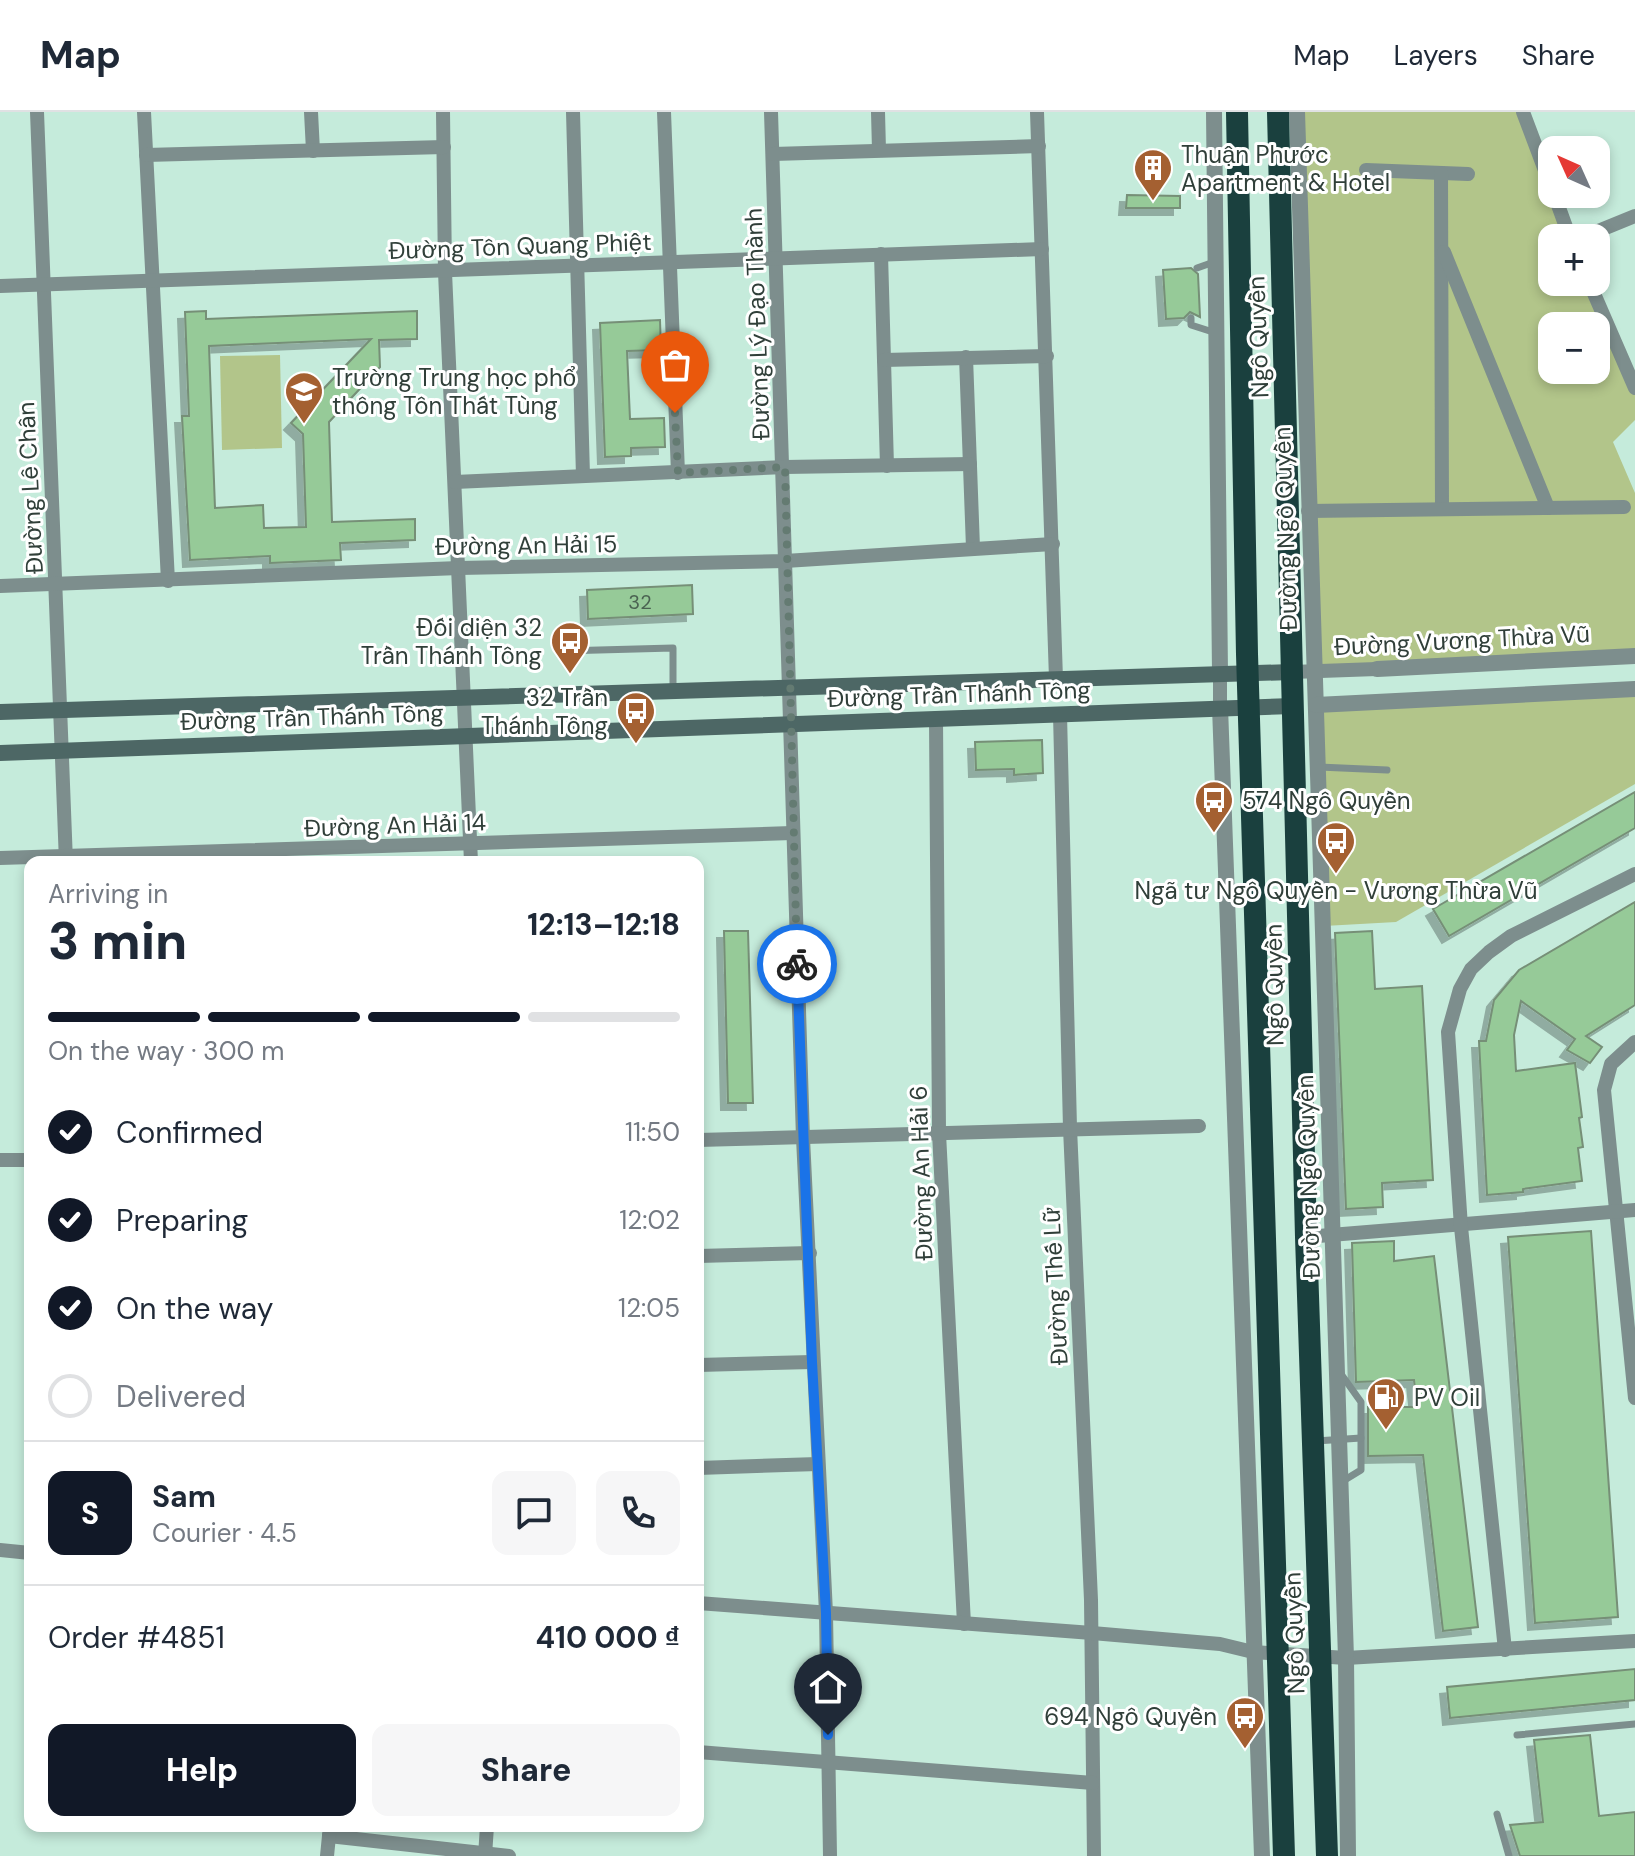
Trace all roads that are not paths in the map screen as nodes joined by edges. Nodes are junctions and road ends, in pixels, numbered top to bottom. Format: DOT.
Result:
graph roads {
  1 [pos="37,112"];
  2 [pos="144,112"];
  3 [pos="311,112"];
  4 [pos="443,112"];
  5 [pos="573,112"];
  6 [pos="664,112"];
  7 [pos="771,112"];
  8 [pos="878,112"];
  9 [pos="1037,112"];
  10 [pos="1214,112"];
  11 [pos="1237,112"];
  12 [pos="1278,112"];
  13 [pos="1297,112"];
  14 [pos="1523,112"];
  15 [pos="1039,146"];
  16 [pos="444,147"];
  17 [pos="879,150"];
  18 [pos="313,151"];
  19 [pos="1538,152"];
  20 [pos="773,154"];
  21 [pos="146,155"];
  22 [pos="1366,170"];
  23 [pos="1441,173"];
  24 [pos="1468,174"];
  25 [pos="1635,216"];
  26 [pos="1610,226"];
  27 [pos="1441,245"];
  28 [pos="1042,249"];
  29 [pos="881,254"];
  30 [pos="776,258"];
  31 [pos="1216,261"];
  32 [pos="668,263"];
  33 [pos="576,266"];
  34 [pos="1197,268"];
  35 [pos="445,272"];
  36 [pos="155,280"];
  37 [pos="42,284"];
  38 [pos="0,286"];
  39 [pos="1595,296"];
  40 [pos="1191,318"];
  41 [pos="1217,334"];
  42 [pos="1047,356"];
  43 [pos="966,357"];
  44 [pos="884,360"];
  45 [pos="1635,388"];
  46 [pos="970,464"];
  47 [pos="887,466"];
  48 [pos="785,467"];
  49 [pos="678,473"];
  50 [pos="583,476"];
  51 [pos="455,482"];
  52 [pos="1624,507"];
  53 [pos="1548,508"];
  54 [pos="1442,509"];
  55 [pos="1308,511"];
  56 [pos="1053,544"];
  57 [pos="973,548"];
  58 [pos="785,561"];
  59 [pos="459,568"];
  60 [pos="168,581"];
  61 [pos="57,584"];
  62 [pos="0,586"];
  63 [pos="562,651"];
  64 [pos="1635,656"];
  65 [pos="1377,669"];
  66 [pos="1248,672"];
  67 [pos="1304,672"];
  68 [pos="1220,673"];
  69 [pos="1056,679"];
  70 [pos="788,689"];
  71 [pos="1635,689"];
  72 [pos="673,692"];
  73 [pos="464,698"];
  74 [pos="1316,705"];
  75 [pos="1249,706"];
  76 [pos="1293,706"];
  77 [pos="1220,707"];
  78 [pos="59,710"];
  79 [pos="0,712"];
  80 [pos="1060,714"];
  81 [pos="936,719"];
  82 [pos="790,725"];
  83 [pos="466,735"];
  84 [pos="61,750"];
  85 [pos="0,753"];
  86 [pos="1319,767"];
  87 [pos="1387,770"];
  88 [pos="792,833"];
  89 [pos="471,844"];
  90 [pos="66,856"];
  91 [pos="336,856"];
  92 [pos="471,856"];
  93 [pos="0,858"];
  94 [pos="24,858"];
  95 [pos="1635,874"];
  96 [pos="1635,1042"];
  97 [pos="1199,1126"];
  98 [pos="1070,1128"];
  99 [pos="939,1133"];
  100 [pos="803,1138"];
  101 [pos="704,1140"];
  102 [pos="0,1160"];
  103 [pos="24,1160"];
  104 [pos="1635,1210"];
  105 [pos="1616,1213"];
  106 [pos="1461,1227"];
  107 [pos="1333,1236"];
  108 [pos="1306,1237"];
  109 [pos="810,1253"];
  110 [pos="704,1256"];
  111 [pos="812,1362"];
  112 [pos="704,1365"];
  113 [pos="1337,1369"];
  114 [pos="1635,1398"];
  115 [pos="1361,1438"];
  116 [pos="1339,1440"];
  117 [pos="1312,1441"];
  118 [pos="818,1464"];
  119 [pos="704,1468"];
  120 [pos="1341,1482"];
  121 [pos="0,1550"];
  122 [pos="24,1552"];
  123 [pos="704,1603"];
  124 [pos="826,1613"];
  125 [pos="964,1624"];
  126 [pos="1092,1633"];
  127 [pos="1635,1641"];
  128 [pos="1505,1650"];
  129 [pos="1253,1652"];
  130 [pos="1278,1653"];
  131 [pos="1322,1656"];
  132 [pos="1346,1658"];
  133 [pos="1635,1724"];
  134 [pos="1517,1735"];
  135 [pos="704,1753"];
  136 [pos="828,1763"];
  137 [pos="1093,1783"];
  138 [pos="1497,1814"];
  139 [pos="330,1832"];
  140 [pos="336,1832"];
  141 [pos="487,1832"];
  142 [pos="485,1855"];
  143 [pos="327,1856"];
  144 [pos="509,1856"];
  145 [pos="830,1856"];
  146 [pos="1094,1856"];
  147 [pos="1262,1856"];
  148 [pos="1284,1856"];
  149 [pos="1327,1856"];
  150 [pos="1348,1856"];
  151 [pos="1509,1856"];
  1 -- 37 [label="street, Đường Lê Chân"];
  2 -- 21 [label="street"];
  3 -- 18 [label="street"];
  4 -- 16 [label="street"];
  5 -- 33 [label="street"];
  6 -- 32 [label="street"];
  7 -- 20 [label="street, Đường Lý Đạo Thành"];
  8 -- 17 [label="street"];
  9 -- 15 [label="street"];
  10 -- 31 [label="street"];
  11 -- 66 [label="highway, Ngô Quyền"];
  12 -- 67 [label="highway, Ngô Quyền"];
  13 -- 55 [label="street, Đường Ngô Quyền"];
  14 -- 19 [label="street"];
  15 -- 17 [label="street"];
  15 -- 28 [label="street"];
  16 -- 18 [label="street"];
  16 -- 35 [label="street"];
  17 -- 20 [label="street"];
  18 -- 21 [label="street"];
  20 -- 30 [label="street, Đường Lý Đạo Thành"];
  21 -- 36 [label="street"];
  22 -- 23 [label="street"];
  23 -- 24 [label="street"];
  23 -- 27 [label="street"];
  25 -- 26 [label="street"];
  27 -- 53 [label="street"];
  27 -- 54 [label="street"];
  28 -- 29 [label="street, Đường Tôn Quang Phiệt"];
  28 -- 42 [label="street"];
  29 -- 30 [label="street, Đường Tôn Quang Phiệt"];
  29 -- 44 [label="street"];
  30 -- 32 [label="street, Đường Tôn Quang Phiệt"];
  30 -- 48 [label="street, Đường Lý Đạo Thành"];
  31 -- 34 [label="lane"];
  31 -- 41 [label="street"];
  32 -- 33 [label="street, Đường Tôn Quang Phiệt"];
  32 -- 49 [label="street"];
  33 -- 35 [label="street, Đường Tôn Quang Phiệt"];
  33 -- 50 [label="street"];
  35 -- 36 [label="street, Đường Tôn Quang Phiệt"];
  35 -- 51 [label="street"];
  36 -- 37 [label="street, Đường Tôn Quang Phiệt"];
  36 -- 60 [label="street"];
  37 -- 38 [label="street, Đường Tôn Quang Phiệt"];
  37 -- 61 [label="street, Đường Lê Chân"];
  39 -- 45 [label="street"];
  40 -- 41 [label="lane"];
  41 -- 68 [label="street"];
  42 -- 43 [label="street"];
  42 -- 56 [label="street"];
  43 -- 44 [label="street"];
  43 -- 46 [label="street"];
  44 -- 47 [label="street"];
  46 -- 47 [label="street"];
  46 -- 57 [label="street"];
  47 -- 48 [label="street"];
  48 -- 49 [label="street"];
  48 -- 58 [label="street, Đường Lý Đạo Thành"];
  49 -- 50 [label="street"];
  50 -- 51 [label="street"];
  51 -- 59 [label="street"];
  52 -- 53 [label="street"];
  53 -- 54 [label="street"];
  54 -- 55 [label="street"];
  55 -- 67 [label="street, Đường Ngô Quyền"];
  56 -- 57 [label="street, Đường An Hải 15"];
  56 -- 69 [label="street"];
  57 -- 58 [label="street, Đường An Hải 15"];
  58 -- 59 [label="street, Đường An Hải 15"];
  58 -- 70 [label="street, Đường Lý Đạo Thành"];
  59 -- 60 [label="street, Đường An Hải 15"];
  59 -- 73 [label="street"];
  60 -- 61 [label="street, Đường An Hải 15"];
  61 -- 62 [label="street, Đường An Hải 15"];
  61 -- 78 [label="street, Đường Lê Chân"];
  63 -- 72 [label="lane"];
  64 -- 65 [label="street, Đường Vương Thừa Vũ"];
  65 -- 67 [label="street, Đường Vương Thừa Vũ"];
  66 -- 67 [label="main road, Đường Trần Thánh Tông"];
  66 -- 68 [label="main road, Đường Trần Thánh Tông"];
  66 -- 75 [label="highway, Ngô Quyền"];
  67 -- 74 [label="street, Đường Ngô Quyền"];
  67 -- 76 [label="highway, Ngô Quyền"];
  68 -- 69 [label="main road, Đường Trần Thánh Tông"];
  68 -- 77 [label="street"];
  69 -- 70 [label="main road, Đường Trần Thánh Tông"];
  70 -- 72 [label="main road, Đường Trần Thánh Tông"];
  70 -- 82 [label="street, Đường Lý Đạo Thành"];
  71 -- 74 [label="street"];
  72 -- 73 [label="main road, Đường Trần Thánh Tông"];
  73 -- 78 [label="main road, Đường Trần Thánh Tông"];
  73 -- 83 [label="street"];
  74 -- 76 [label="street"];
  74 -- 86 [label="street, Đường Ngô Quyền"];
  75 -- 76 [label="main road, Đường Trần Thánh Tông"];
  75 -- 77 [label="main road, Đường Trần Thánh Tông"];
  75 -- 130 [label="highway, Ngô Quyền"];
  76 -- 108 [label="highway, Ngô Quyền"];
  77 -- 80 [label="main road, Đường Trần Thánh Tông"];
  77 -- 129 [label="street"];
  78 -- 79 [label="main road, Đường Trần Thánh Tông"];
  78 -- 84 [label="street, Đường Lê Chân"];
  80 -- 81 [label="main road, Đường Trần Thánh Tông"];
  80 -- 98 [label="street, Đường Thế Lữ"];
  81 -- 82 [label="main road, Đường Trần Thánh Tông"];
  81 -- 99 [label="street, Đường An Hải 6"];
  82 -- 83 [label="main road, Đường Trần Thánh Tông"];
  82 -- 88 [label="street, Đường Lý Đạo Thành"];
  83 -- 84 [label="main road, Đường Trần Thánh Tông"];
  83 -- 89 [label="street"];
  84 -- 85 [label="main road, Đường Trần Thánh Tông"];
  84 -- 90 [label="street, Đường Lê Chân"];
  86 -- 87 [label="lane"];
  86 -- 107 [label="street, Đường Ngô Quyền"];
  88 -- 89 [label="street, Đường An Hải 14"];
  88 -- 100 [label="street, Đường Lý Đạo Thành"];
  89 -- 91 [label="street, Đường An Hải 14"];
  89 -- 92 [label="street"];
  93 -- 94 [label="street, Đường An Hải 14"];
  95 -- 106 [label="street"];
  96 -- 105 [label="street"];
  97 -- 98 [label="street"];
  98 -- 99 [label="street"];
  98 -- 126 [label="street, Đường Thế Lữ"];
  99 -- 100 [label="street"];
  99 -- 125 [label="street, Đường An Hải 6"];
  100 -- 101 [label="street"];
  100 -- 109 [label="street, Đường Lý Đạo Thành"];
  102 -- 103 [label="street"];
  104 -- 105 [label="street"];
  105 -- 106 [label="street"];
  105 -- 114 [label="street"];
  106 -- 107 [label="street"];
  106 -- 128 [label="street"];
  107 -- 108 [label="street"];
  107 -- 113 [label="street, Đường Ngô Quyền"];
  108 -- 117 [label="highway, Ngô Quyền"];
  109 -- 110 [label="street"];
  109 -- 111 [label="street, Đường Lý Đạo Thành"];
  111 -- 112 [label="street"];
  111 -- 118 [label="street, Đường Lý Đạo Thành"];
  113 -- 115 [label="lane"];
  113 -- 116 [label="street, Đường Ngô Quyền"];
  115 -- 116 [label="lane"];
  115 -- 120 [label="lane"];
  116 -- 117 [label="lane"];
  116 -- 120 [label="street, Đường Ngô Quyền"];
  117 -- 131 [label="highway, Ngô Quyền"];
  118 -- 119 [label="street"];
  118 -- 124 [label="street, Đường Lý Đạo Thành"];
  120 -- 132 [label="street, Đường Ngô Quyền"];
  121 -- 122 [label="street"];
  123 -- 124 [label="street"];
  124 -- 125 [label="street"];
  124 -- 136 [label="street, Đường Lý Đạo Thành"];
  125 -- 126 [label="street"];
  126 -- 129 [label="street"];
  126 -- 137 [label="street, Đường Thế Lữ"];
  127 -- 128 [label="street"];
  128 -- 132 [label="street"];
  129 -- 130 [label="street"];
  129 -- 147 [label="street"];
  130 -- 131 [label="street"];
  130 -- 148 [label="highway, Ngô Quyền"];
  131 -- 132 [label="street"];
  131 -- 149 [label="highway, Ngô Quyền"];
  132 -- 150 [label="street, Đường Ngô Quyền"];
  133 -- 134 [label="lane"];
  135 -- 136 [label="street"];
  136 -- 137 [label="street"];
  136 -- 145 [label="street, Đường Lý Đạo Thành"];
  137 -- 146 [label="street, Đường Thế Lữ"];
  138 -- 151 [label="lane"];
  139 -- 143 [label="street"];
  140 -- 142 [label="street"];
  141 -- 142 [label="street"];
  142 -- 144 [label="street"];
}
